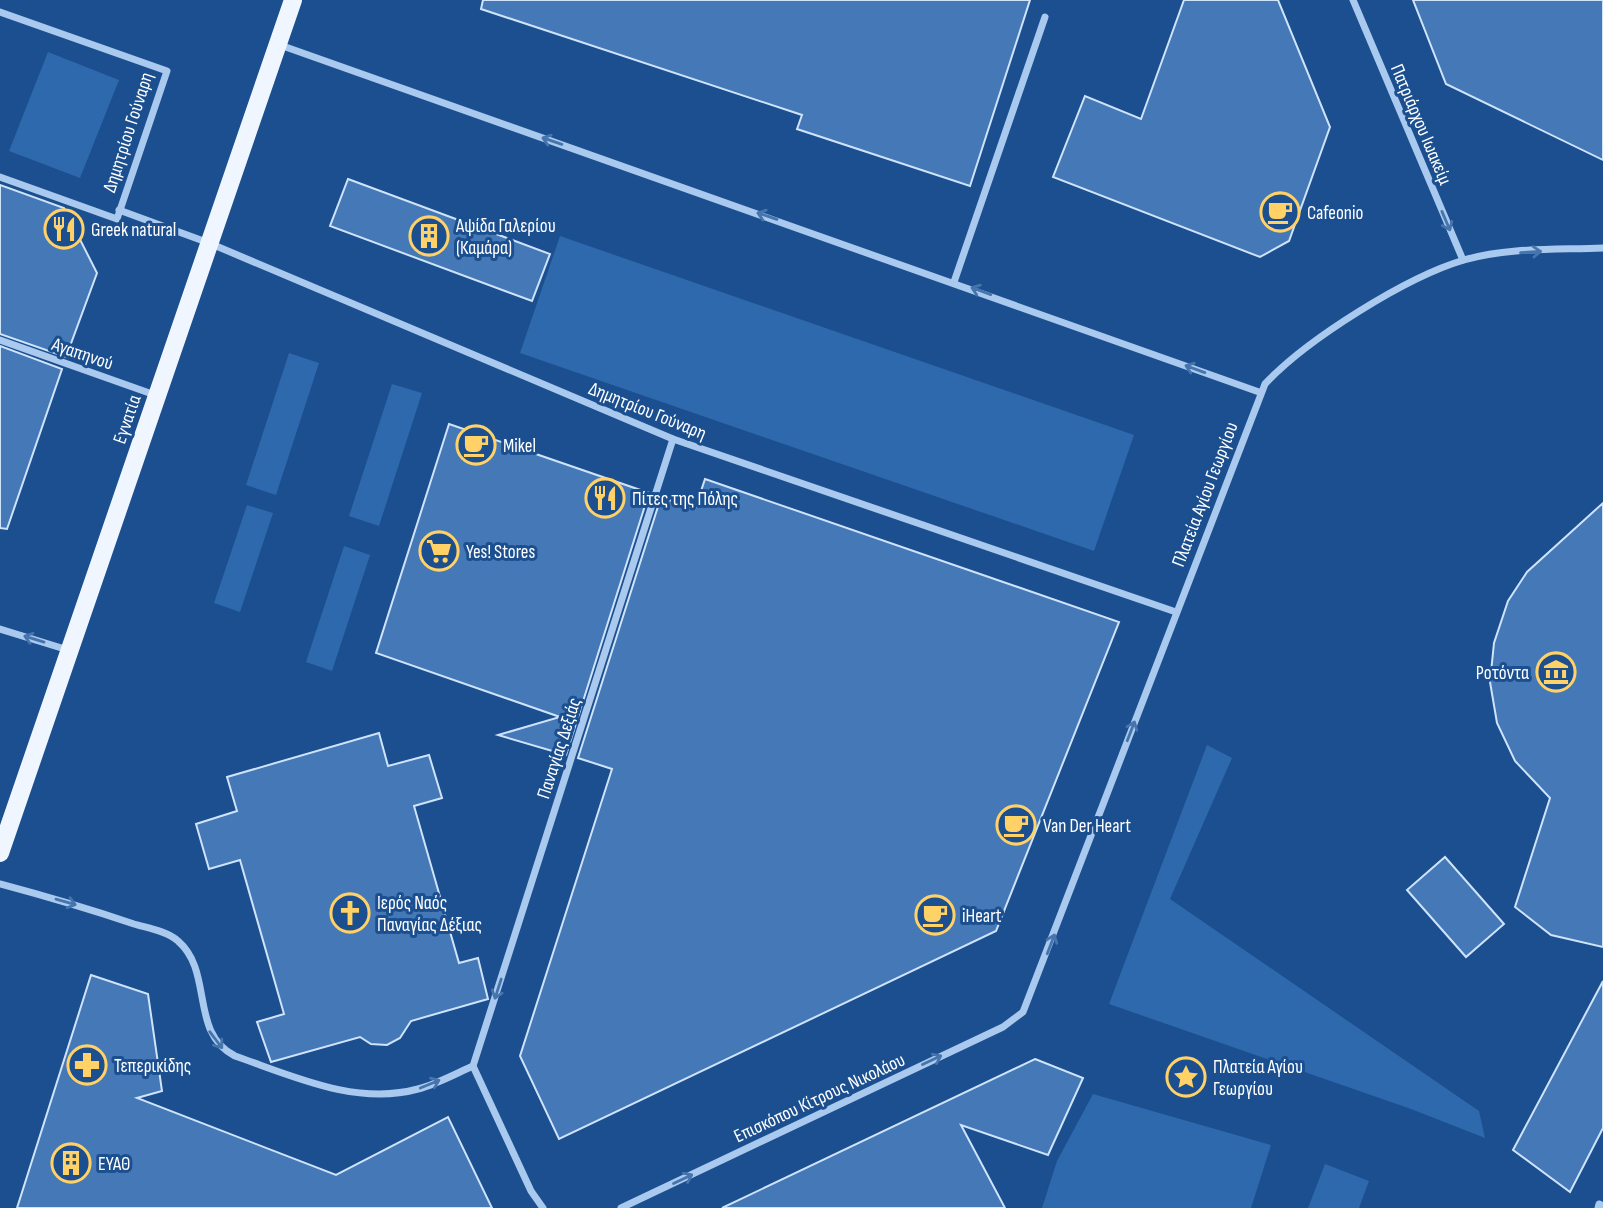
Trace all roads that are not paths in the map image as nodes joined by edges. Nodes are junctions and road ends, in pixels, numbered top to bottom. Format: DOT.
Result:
graph roads {
  1 [pos="293,0"];
  2 [pos="1353,0"];
  3 [pos="0,12"];
  4 [pos="1045,17"];
  5 [pos="278,44"];
  6 [pos="0,177"];
  7 [pos="119,210"];
  8 [pos="209,243"];
  9 [pos="1603,248"];
  10 [pos="1463,260"];
  11 [pos="954,282"];
  12 [pos="0,340"];
  13 [pos="1259,392"];
  14 [pos="156,395"];
  15 [pos="673,439"];
  16 [pos="1176,612"];
  17 [pos="0,629"];
  18 [pos="68,650"];
  19 [pos="0,853"];
  20 [pos="0,884"];
  21 [pos="1027,1007"];
  22 [pos="473,1066"];
  23 [pos="1603,1206"];
  24 [pos="543,1208"];
  25 [pos="621,1208"];
  26 [pos="1598,1208"];
  1 -- 5 [label="main road, Εγνατία"];
  2 -- 10 [label="street, Πατριάρχου Ιωακείμ, one-way"];
  3 -- 7 [label="street, Δημητρίου Γούναρη"];
  4 -- 11 [label="street"];
  5 -- 8 [label="main road, Εγνατία"];
  11 -- 5 [label="street, one-way"];
  6 -- 7 [label="street, Δημητρίου Γούναρη"];
  7 -- 8 [label="street, Δημητρίου Γούναρη"];
  8 -- 14 [label="main road, Εγνατία"];
  8 -- 15 [label="street, Δημητρίου Γούναρη"];
  10 -- 9 [label="street, Πλατεία Αγίου Γεωργίου, one-way"];
  10 -- 13 [label="street, Πλατεία Αγίου Γεωργίου"];
  13 -- 11 [label="street, one-way"];
  12 -- 14 [label="street, Αγαπηνού"];
  13 -- 16 [label="street, Πλατεία Αγίου Γεωργίου"];
  14 -- 18 [label="main road, Εγνατία"];
  15 -- 16 [label="street, Δημητρίου Γούναρη"];
  15 -- 22 [label="street, Παναγίας Δεξιάς, one-way"];
  21 -- 16 [label="street, Πλατεία Αγίου Γεωργίου, one-way"];
  18 -- 17 [label="street, one-way"];
  18 -- 19 [label="main road, Εγνατία"];
  20 -- 22 [label="street, one-way"];
  25 -- 21 [label="street, Επισκόπου Κίτρους Νικολάου, one-way"];
  22 -- 24 [label="street"];
  23 -- 26 [label="street"];
}
